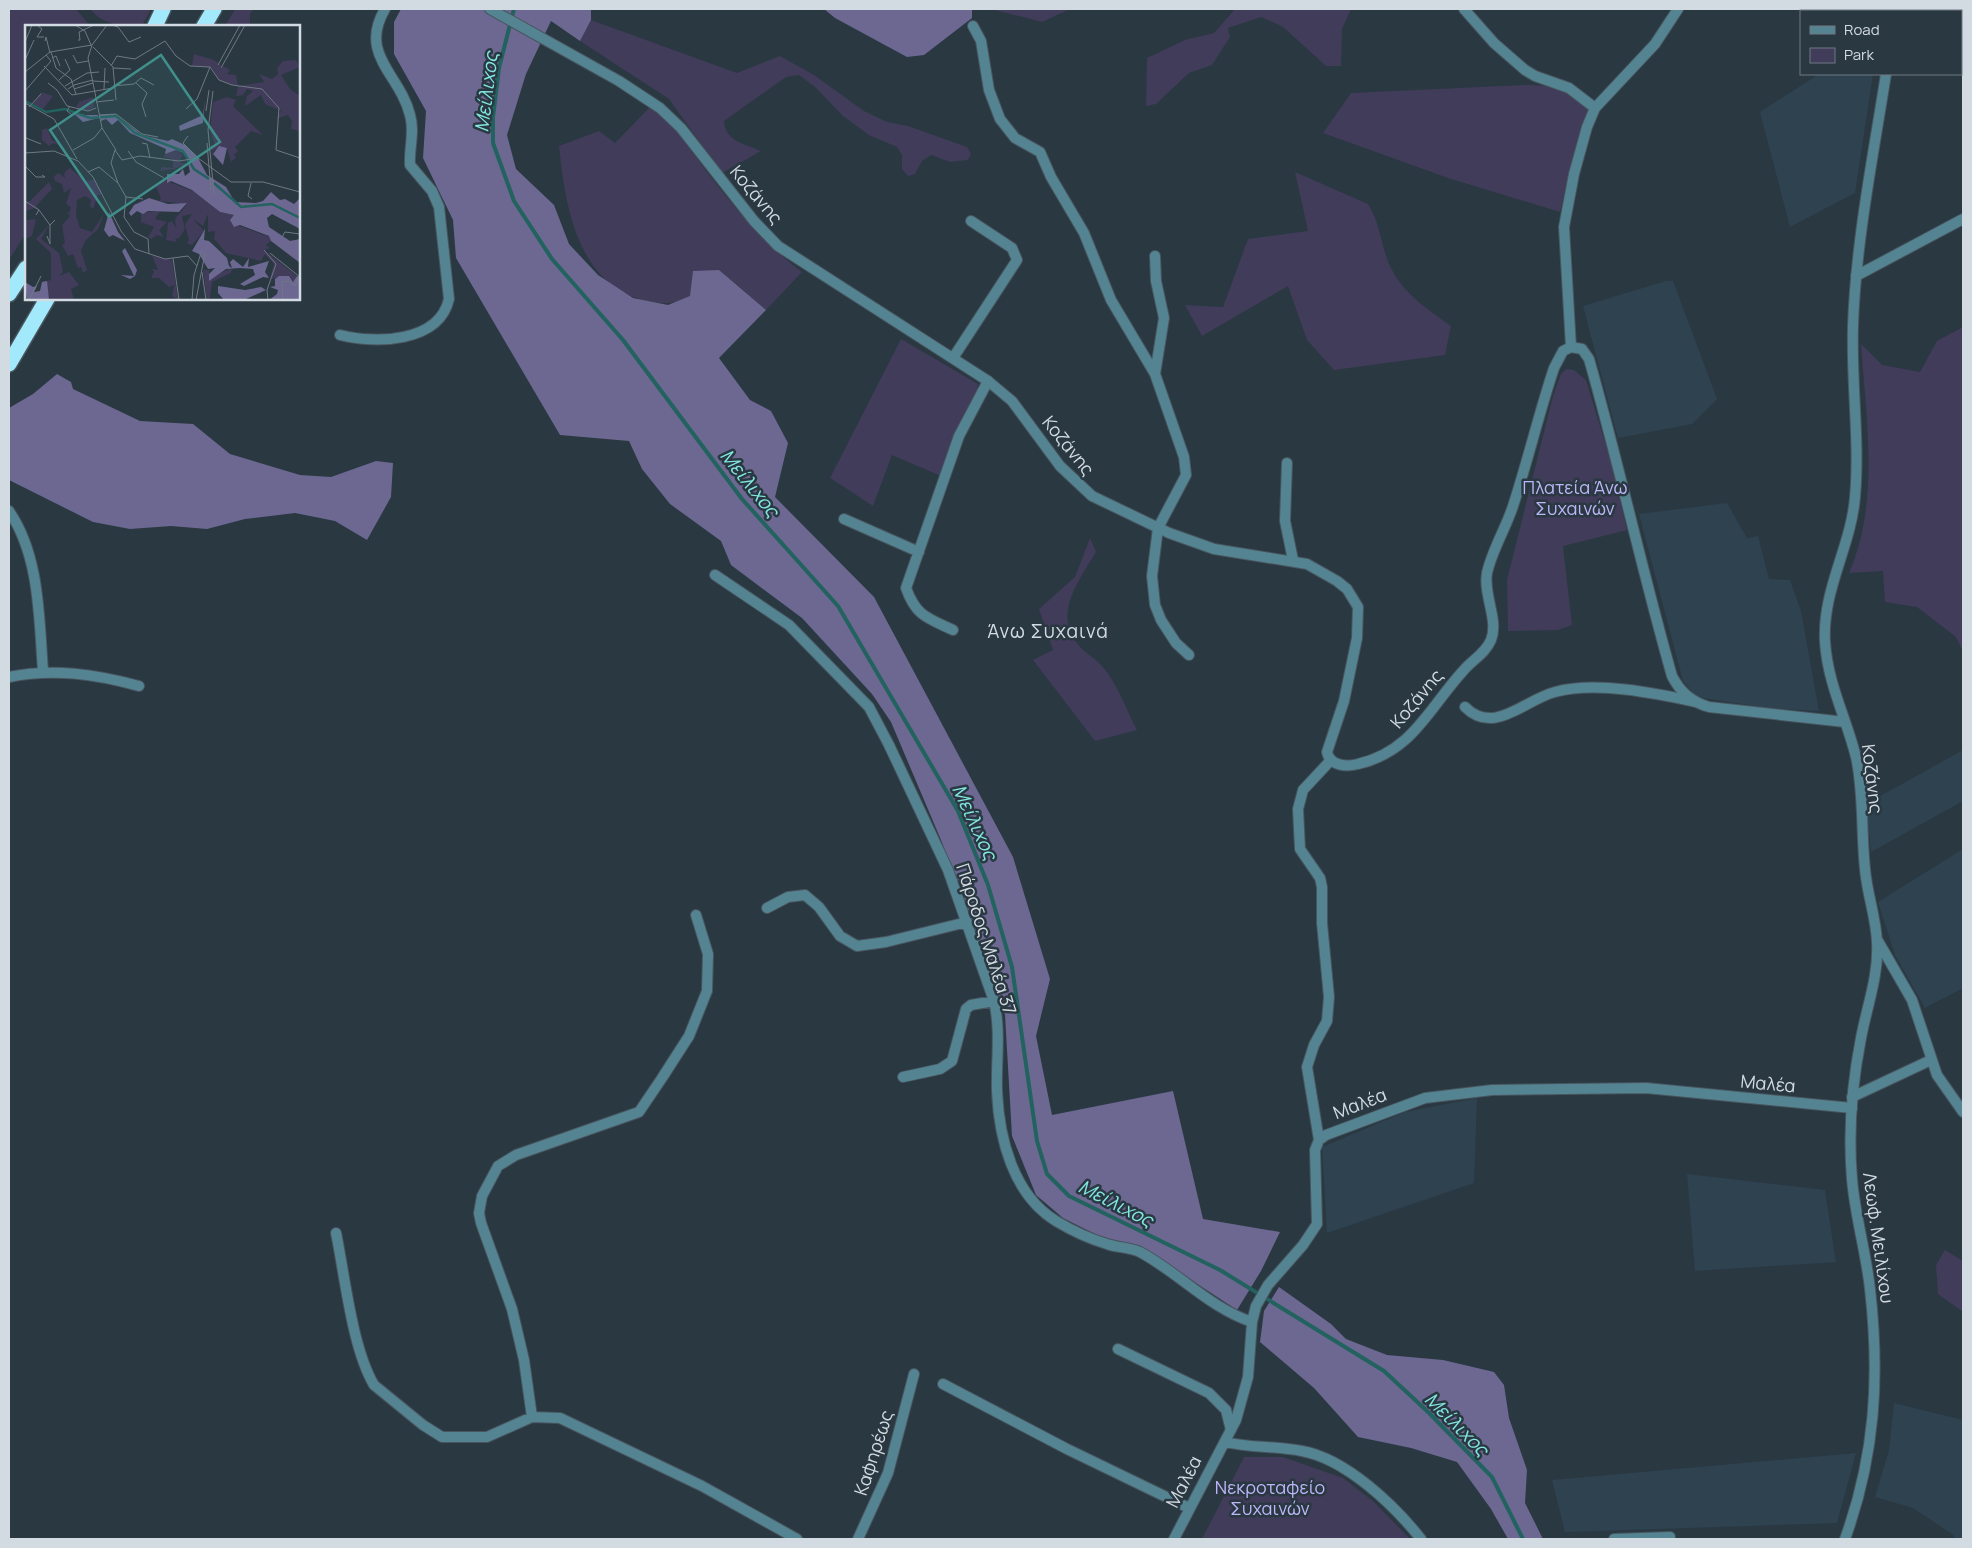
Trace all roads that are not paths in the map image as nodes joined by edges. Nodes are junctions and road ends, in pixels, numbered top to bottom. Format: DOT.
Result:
graph roads {
  1 [pos="164,9"];
  2 [pos="214,9"];
  3 [pos="384,9"];
  4 [pos="490,9"];
  5 [pos="1464,9"];
  6 [pos="1678,9"];
  7 [pos="156,25"];
  8 [pos="205,25"];
  9 [pos="973,26"];
  10 [pos="1886,75"];
  11 [pos="1595,108"];
  12 [pos="1963,218"];
  13 [pos="971,221"];
  14 [pos="1156,256"];
  15 [pos="25,270"];
  16 [pos="1856,276"];
  17 [pos="9,294"];
  18 [pos="46,300"];
  19 [pos="340,335"];
  20 [pos="1570,347"];
  21 [pos="953,358"];
  22 [pos="9,364"];
  23 [pos="1155,374"];
  24 [pos="988,381"];
  25 [pos="1287,463"];
  26 [pos="9,511"];
  27 [pos="844,519"];
  28 [pos="1158,528"];
  29 [pos="919,552"];
  30 [pos="1293,560"];
  31 [pos="715,574"];
  32 [pos="953,630"];
  33 [pos="1189,655"];
  34 [pos="43,672"];
  35 [pos="9,677"];
  36 [pos="138,686"];
  37 [pos="1696,702"];
  38 [pos="1465,707"];
  39 [pos="1845,722"];
  40 [pos="1331,760"];
  41 [pos="767,908"];
  42 [pos="696,915"];
  43 [pos="967,922"];
  44 [pos="1877,940"];
  45 [pos="994,1001"];
  46 [pos="1931,1060"];
  47 [pos="903,1077"];
  48 [pos="1852,1097"];
  49 [pos="1852,1108"];
  50 [pos="1963,1112"];
  51 [pos="1319,1140"];
  52 [pos="336,1233"];
  53 [pos="1252,1322"];
  54 [pos="1118,1349"];
  55 [pos="914,1374"];
  56 [pos="943,1384"];
  57 [pos="532,1417"];
  58 [pos="1231,1432"];
  59 [pos="1225,1442"];
  60 [pos="1189,1508"];
  61 [pos="1670,1537"];
  62 [pos="862,1538"];
  63 [pos="798,1539"];
  64 [pos="1174,1539"];
  65 [pos="1421,1539"];
  66 [pos="1614,1539"];
  67 [pos="1845,1539"];
  1 -- 7 [label="highway"];
  2 -- 8 [label="highway"];
  3 -- 19 [label="street"];
  4 -- 21 [label="street, Κοζάνης"];
  5 -- 11 [label="street"];
  6 -- 11 [label="street"];
  9 -- 23 [label="street"];
  10 -- 16 [label="street, Κοζάνης"];
  11 -- 20 [label="street"];
  12 -- 16 [label="street"];
  13 -- 21 [label="street"];
  14 -- 23 [label="street"];
  15 -- 17 [label="highway"];
  16 -- 39 [label="street, Κοζάνης"];
  18 -- 22 [label="highway"];
  20 -- 37 [label="street"];
  20 -- 40 [label="street, Κοζάνης"];
  21 -- 24 [label="street, Κοζάνης"];
  23 -- 28 [label="street"];
  24 -- 28 [label="street, Κοζάνης"];
  24 -- 29 [label="street"];
  25 -- 30 [label="street"];
  26 -- 34 [label="street"];
  27 -- 29 [label="street"];
  28 -- 30 [label="street, Κοζάνης"];
  28 -- 33 [label="street"];
  29 -- 32 [label="street"];
  30 -- 40 [label="street, Κοζάνης"];
  31 -- 43 [label="street, Πάροδος Μαλέα 37"];
  34 -- 35 [label="street"];
  34 -- 36 [label="street"];
  37 -- 38 [label="street"];
  37 -- 39 [label="street"];
  39 -- 44 [label="street, Κοζάνης"];
  40 -- 51 [label="street"];
  41 -- 43 [label="street"];
  42 -- 57 [label="street"];
  43 -- 45 [label="street, Πάροδος Μαλέα 37"];
  44 -- 46 [label="street, Κοζάνης"];
  44 -- 48 [label="street, Λεωφ. Μειλίχου"];
  45 -- 47 [label="street"];
  45 -- 53 [label="street, Πάροδος Μαλέα 37"];
  46 -- 48 [label="street"];
  46 -- 50 [label="street, Κοζάνης"];
  48 -- 49 [label="street, Λεωφ. Μειλίχου"];
  49 -- 51 [label="street, Μαλέα"];
  49 -- 67 [label="street, Λεωφ. Μειλίχου"];
  51 -- 53 [label="street, Μαλέα"];
  52 -- 57 [label="street"];
  53 -- 58 [label="street, Μαλέα"];
  54 -- 58 [label="street"];
  55 -- 62 [label="street, Καφηρέως"];
  56 -- 60 [label="street"];
  57 -- 63 [label="street"];
  58 -- 59 [label="street, Μαλέα"];
  59 -- 60 [label="street, Μαλέα"];
  59 -- 65 [label="street"];
  60 -- 64 [label="street, Μαλέα"];
  61 -- 66 [label="street"];
}
